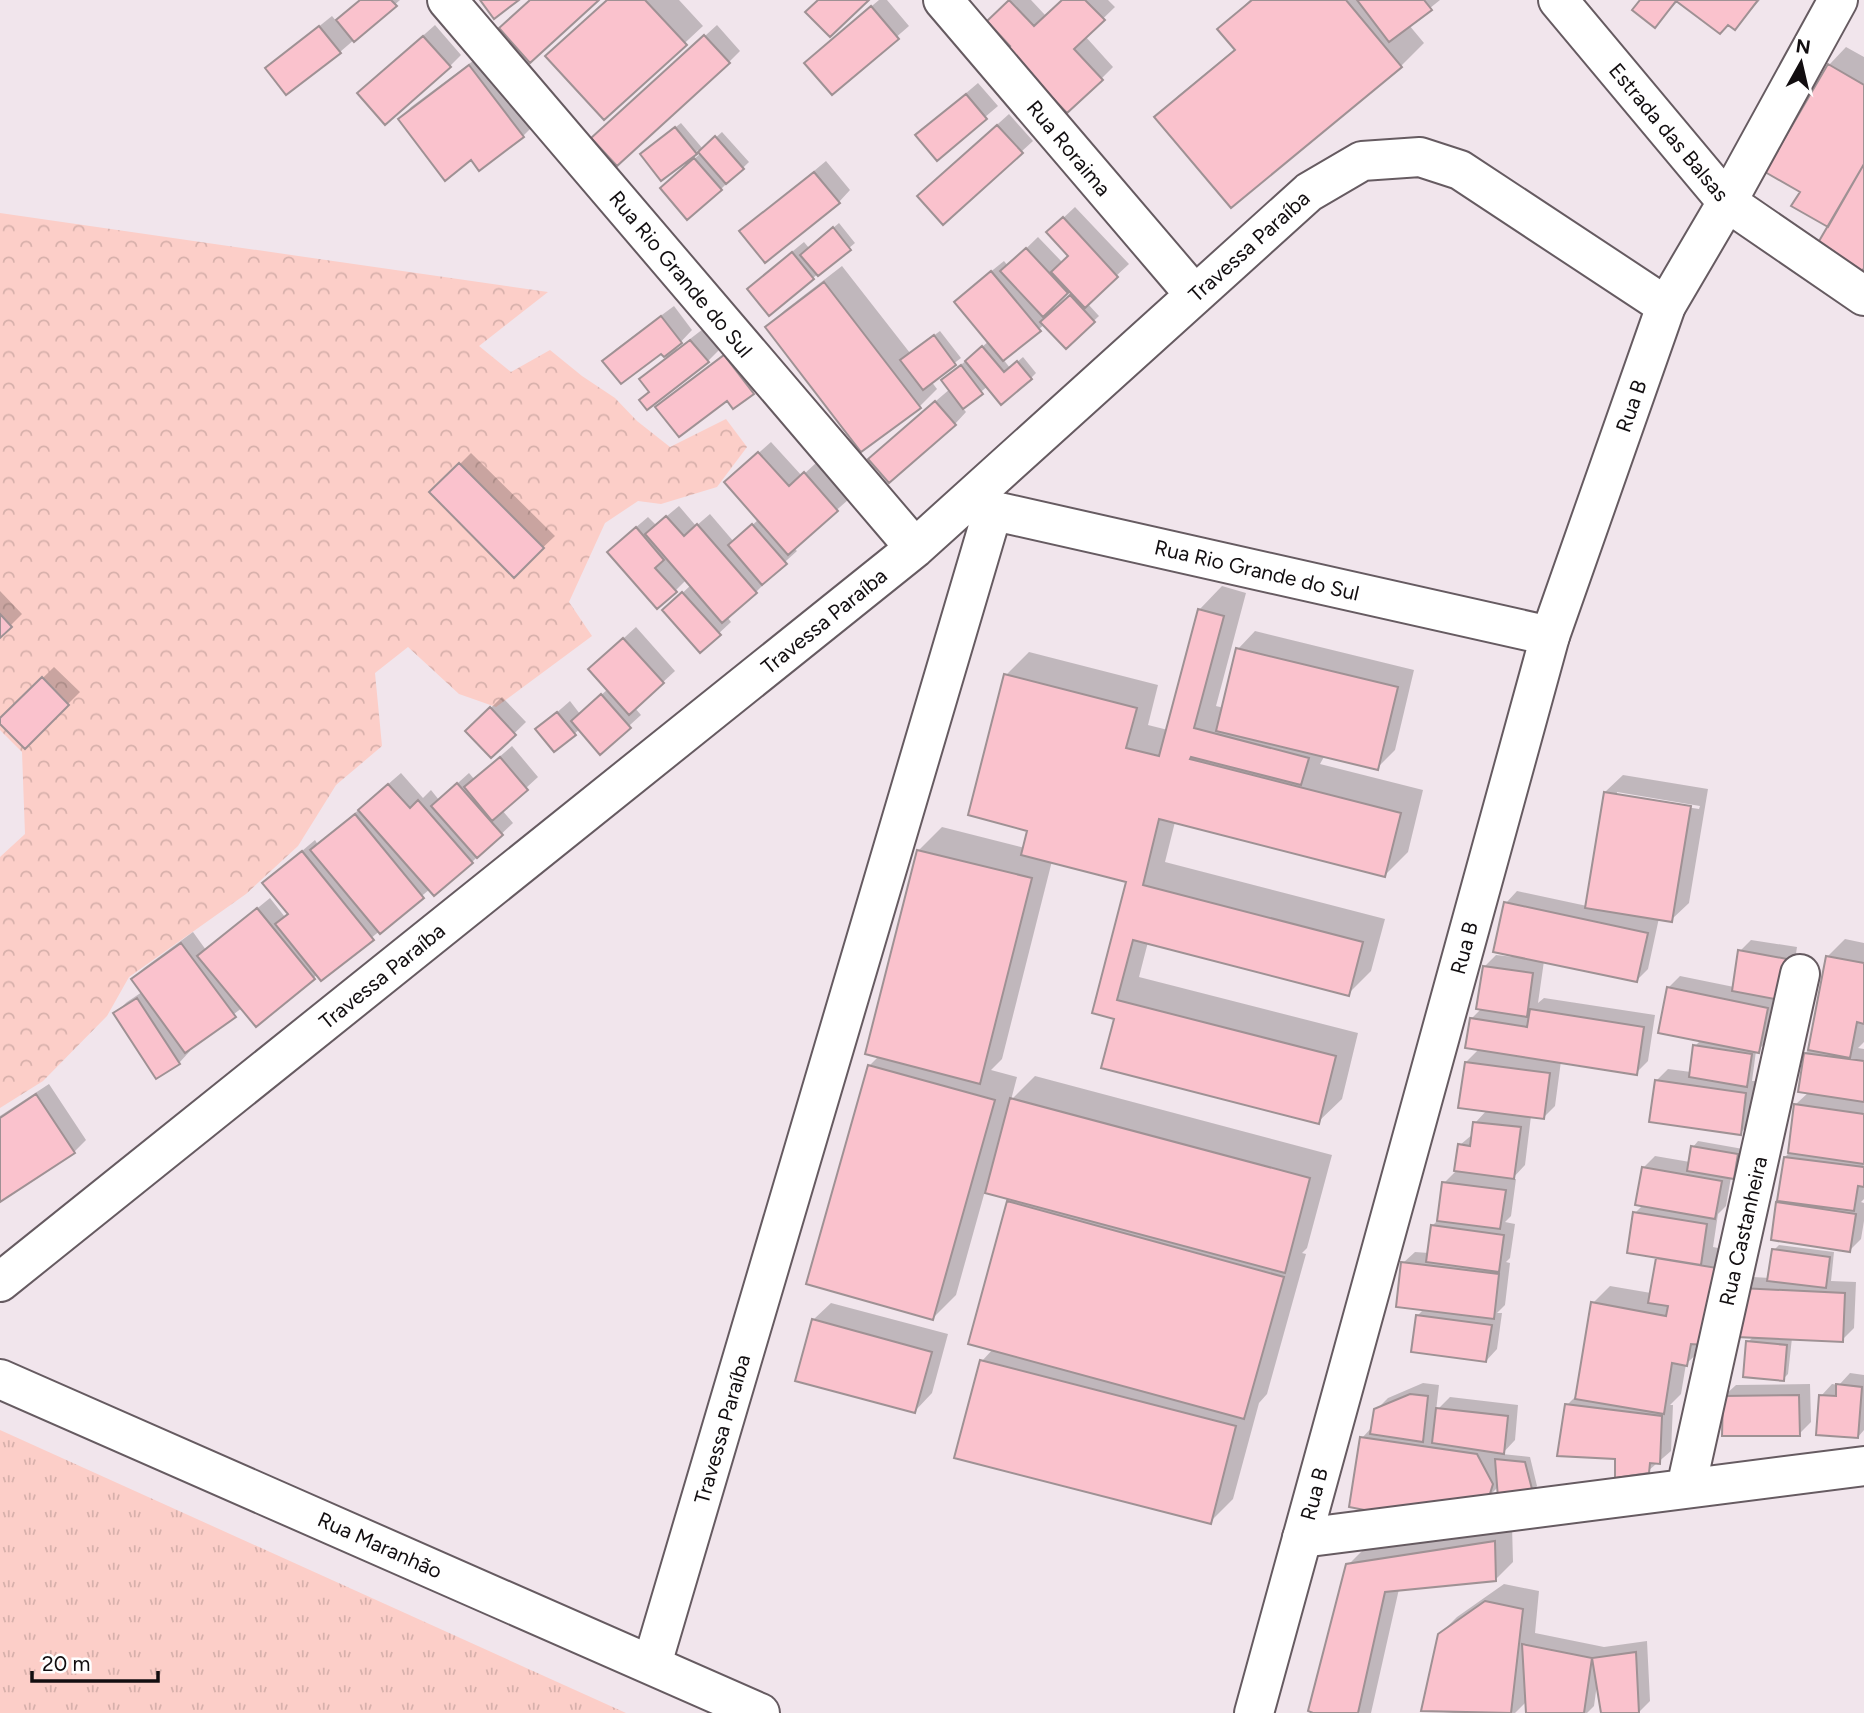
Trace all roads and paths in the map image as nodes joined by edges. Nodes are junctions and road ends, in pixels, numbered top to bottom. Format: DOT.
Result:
graph roads {
  1 [pos="447,0"];
  2 [pos="943,0"];
  3 [pos="1558,0"];
  4 [pos="1838,0"];
  5 [pos="1727,202"];
  6 [pos="1195,295"];
  7 [pos="1864,296"];
  8 [pos="1666,306"];
  9 [pos="978,507"];
  10 [pos="915,548"];
  11 [pos="1550,636"];
  12 [pos="1800,974"];
  13 [pos="0,1282"];
  14 [pos="0,1379"];
  15 [pos="1864,1466"];
  16 [pos="1686,1488"];
  17 [pos="1302,1538"];
  18 [pos="652,1664"];
  19 [pos="760,1713"];
  20 [pos="1254,1713"];
  1 -- 10 [label="street, Rua Rio Grande do Sul"];
  2 -- 6 [label="street, Rua Roraima"];
  3 -- 5 [label="street, Estrada das Balsas"];
  4 -- 5 [label="street, Rua B"];
  5 -- 7 [label="street, Estrada das Balsas"];
  5 -- 8 [label="street, Rua B"];
  6 -- 8 [label="street, Travessa Paraíba"];
  6 -- 9 [label="street, Travessa Paraíba"];
  8 -- 11 [label="street, Rua B"];
  9 -- 10 [label="street, Travessa Paraíba"];
  9 -- 11 [label="street, Rua Rio Grande do Sul"];
  9 -- 18 [label="street, Travessa Paraíba"];
  10 -- 13 [label="street, Travessa Paraíba"];
  11 -- 17 [label="street, Rua B"];
  12 -- 16 [label="street, Rua Castanheira"];
  14 -- 18 [label="street, Rua Maranhão"];
  15 -- 16 [label="street"];
  16 -- 17 [label="street"];
  17 -- 20 [label="street, Rua B"];
  18 -- 19 [label="street, Rua Maranhão"];
}
